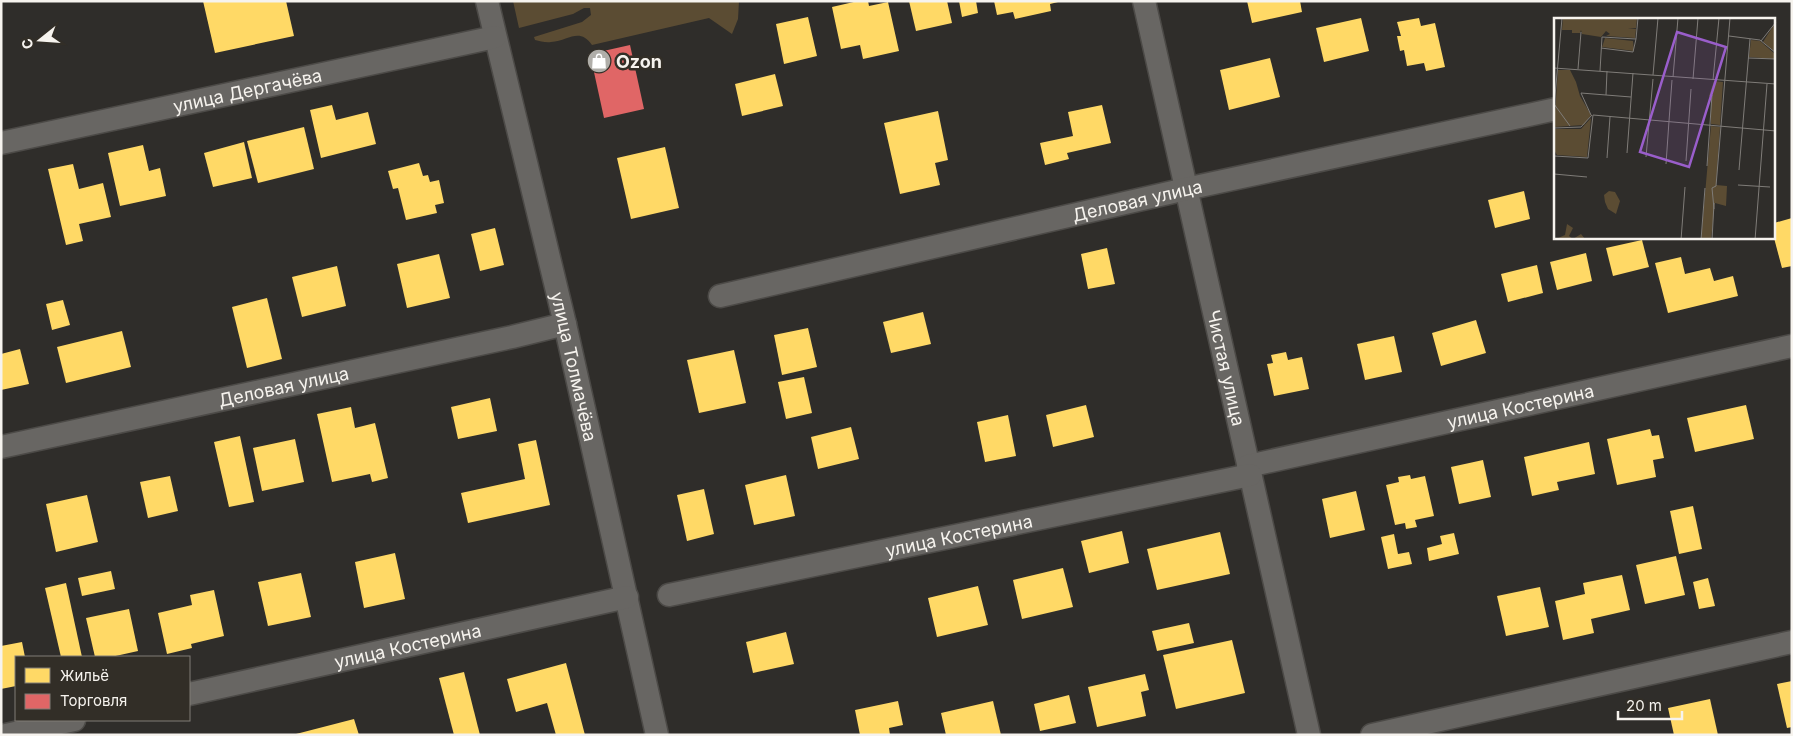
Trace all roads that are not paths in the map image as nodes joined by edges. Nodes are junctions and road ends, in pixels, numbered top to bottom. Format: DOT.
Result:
graph roads {
  1 [pos="487,1"];
  2 [pos="1144,1"];
  3 [pos="495,37"];
  4 [pos="1554,109"];
  5 [pos="1,143"];
  6 [pos="1186,189"];
  7 [pos="720,296"];
  8 [pos="566,324"];
  9 [pos="1792,346"];
  10 [pos="1,447"];
  11 [pos="1249,470"];
  12 [pos="669,595"];
  13 [pos="627,597"];
  14 [pos="1792,642"];
  15 [pos="190,694"];
  16 [pos="69,721"];
  17 [pos="6,735"];
  18 [pos="657,735"];
  19 [pos="1309,735"];
  20 [pos="1372,735"];
  1 -- 3 [label="street, улица Толмачёва"];
  2 -- 6 [label="street, Чистая улица"];
  3 -- 5 [label="street, улица Дергачёва"];
  3 -- 8 [label="street, улица Толмачёва"];
  4 -- 6 [label="street, Деловая улица"];
  6 -- 7 [label="street, Деловая улица"];
  6 -- 11 [label="street, Чистая улица"];
  8 -- 10 [label="street, Деловая улица"];
  8 -- 13 [label="street, улица Толмачёва"];
  9 -- 11 [label="street, улица Костерина"];
  11 -- 12 [label="street, улица Костерина"];
  11 -- 19 [label="street, Чистая улица"];
  13 -- 15 [label="street, улица Костерина"];
  13 -- 18 [label="street, улица Толмачёва"];
  14 -- 20 [label="street"];
  16 -- 17 [label="street"];
}
